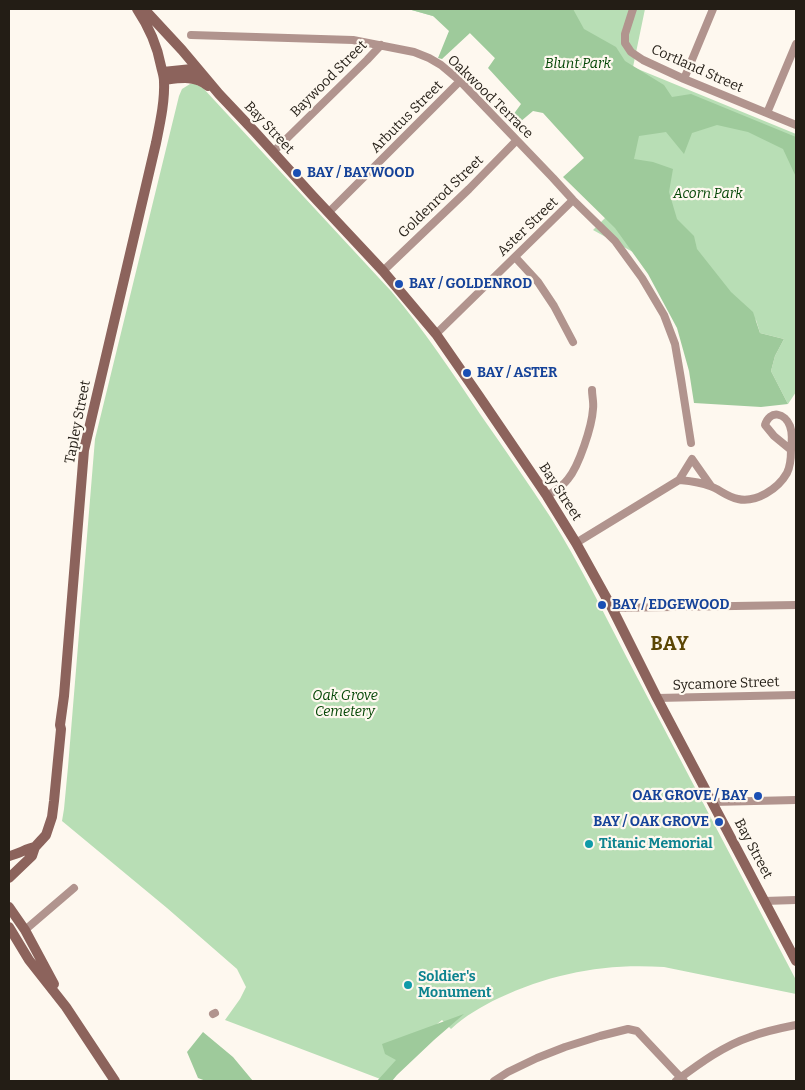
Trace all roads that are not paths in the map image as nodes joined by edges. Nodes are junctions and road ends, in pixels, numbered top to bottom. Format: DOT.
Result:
graph roads {
  1 [pos="137,9"];
  2 [pos="144,9"];
  3 [pos="633,9"];
  4 [pos="713,9"];
  5 [pos="191,35"];
  6 [pos="796,44"];
  7 [pos="381,45"];
  8 [pos="202,74"];
  9 [pos="164,76"];
  10 [pos="684,79"];
  11 [pos="460,82"];
  12 [pos="219,94"];
  13 [pos="767,113"];
  14 [pos="796,125"];
  15 [pos="516,141"];
  16 [pos="273,152"];
  17 [pos="573,200"];
  18 [pos="329,212"];
  19 [pos="515,258"];
  20 [pos="383,271"];
  21 [pos="436,334"];
  22 [pos="573,342"];
  23 [pos="592,390"];
  24 [pos="691,443"];
  25 [pos="791,450"];
  26 [pos="679,480"];
  27 [pos="711,486"];
  28 [pos="547,496"];
  29 [pos="576,543"];
  30 [pos="796,605"];
  31 [pos="612,608"];
  32 [pos="796,695"];
  33 [pos="657,698"];
  34 [pos="796,800"];
  35 [pos="713,802"];
  36 [pos="35,847"];
  37 [pos="9,856"];
  38 [pos="9,878"];
  39 [pos="74,888"];
  40 [pos="764,900"];
  41 [pos="796,900"];
  42 [pos="9,907"];
  43 [pos="9,928"];
  44 [pos="25,930"];
  45 [pos="796,960"];
  46 [pos="66,1008"];
  47 [pos="796,1025"];
  48 [pos="680,1080"];
  49 [pos="115,1081"];
  50 [pos="494,1081"];
  1 -- 9 [label="main road, Tapley Street"];
  2 -- 8 [label="main road, Bay Street"];
  3 -- 10 [label="street, Cortland Street"];
  4 -- 10 [label="street"];
  5 -- 7 [label="street, Oakwood Terrace"];
  6 -- 13 [label="street"];
  7 -- 11 [label="street, Oakwood Terrace"];
  7 -- 16 [label="street, Baywood Street"];
  8 -- 9 [label="main road"];
  8 -- 12 [label="main road, Bay Street"];
  9 -- 12 [label="main road, Bay Street"];
  9 -- 36 [label="main road, Tapley Street"];
  10 -- 13 [label="street, Cortland Street"];
  11 -- 15 [label="street, Oakwood Terrace"];
  11 -- 18 [label="street, Arbutus Street"];
  12 -- 16 [label="main road, Bay Street"];
  13 -- 14 [label="street, Cortland Street"];
  15 -- 17 [label="street, Oakwood Terrace"];
  15 -- 20 [label="street, Goldenrod Street"];
  16 -- 18 [label="main road, Bay Street"];
  17 -- 19 [label="street, Aster Street"];
  17 -- 24 [label="street, Oakwood Terrace"];
  18 -- 20 [label="main road, Bay Street"];
  19 -- 21 [label="street, Aster Street"];
  19 -- 22 [label="street"];
  20 -- 21 [label="main road, Bay Street"];
  21 -- 28 [label="main road, Bay Street"];
  23 -- 28 [label="street"];
  25 -- 25 [label="street"];
  25 -- 27 [label="street"];
  26 -- 27 [label="street"];
  26 -- 27 [label="street"];
  26 -- 29 [label="street"];
  28 -- 29 [label="main road, Bay Street"];
  29 -- 31 [label="main road, Bay Street"];
  30 -- 31 [label="street"];
  31 -- 33 [label="main road, Bay Street"];
  32 -- 33 [label="street, Sycamore Street"];
  33 -- 35 [label="main road, Bay Street"];
  34 -- 35 [label="street"];
  35 -- 40 [label="main road, Bay Street"];
  36 -- 37 [label="main road"];
  36 -- 38 [label="main road, Tapley Street"];
  39 -- 44 [label="street"];
  40 -- 41 [label="street"];
  40 -- 45 [label="main road, Bay Street"];
  42 -- 44 [label="main road"];
  43 -- 46 [label="main road"];
  44 -- 46 [label="main road"];
  46 -- 49 [label="main road"];
  47 -- 48 [label="street"];
  48 -- 50 [label="street"];
}
